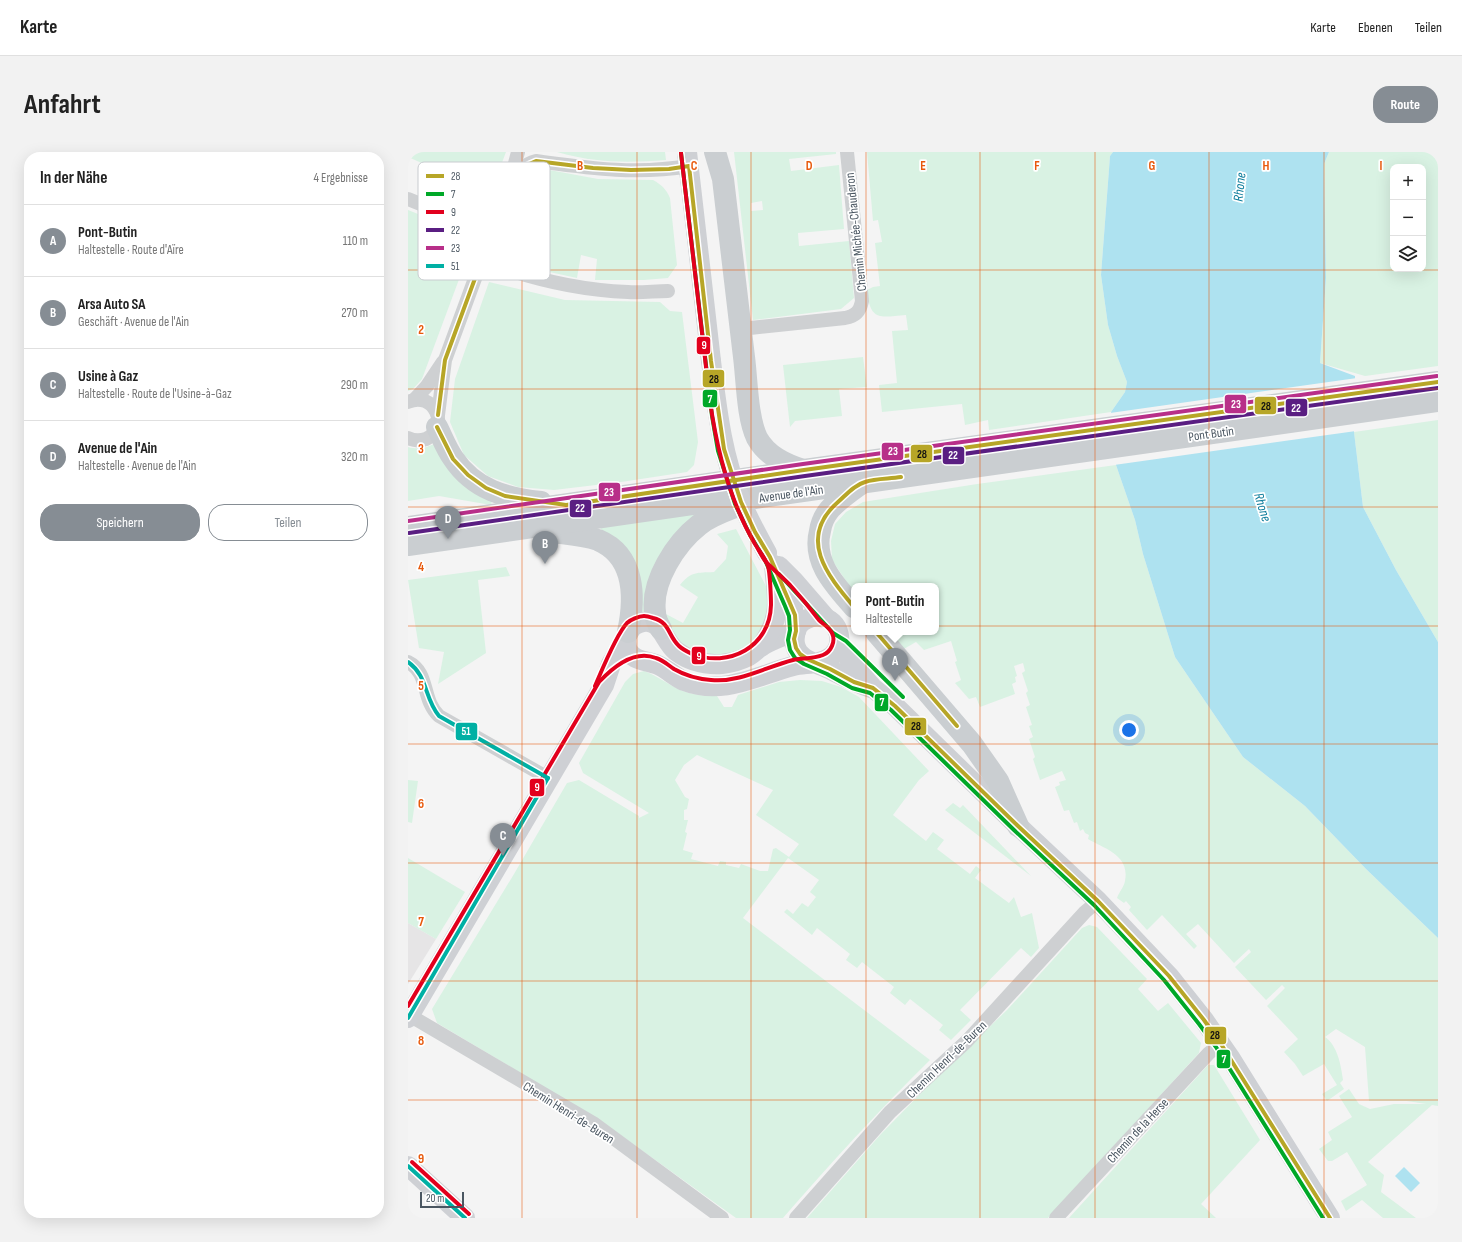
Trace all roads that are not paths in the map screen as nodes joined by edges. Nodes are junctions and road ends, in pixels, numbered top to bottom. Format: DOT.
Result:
graph roads {
  1 [pos="518,152"];
  2 [pos="715,152"];
  3 [pos="847,152"];
  4 [pos="532,156"];
  5 [pos="688,159"];
  6 [pos="515,162"];
  7 [pos="408,199"];
  8 [pos="418,203"];
  9 [pos="475,280"];
  10 [pos="543,280"];
  11 [pos="668,291"];
  12 [pos="741,329"];
  13 [pos="445,360"];
  14 [pos="1438,382"];
  15 [pos="411,401"];
  16 [pos="1438,401"];
  17 [pos="438,421"];
  18 [pos="408,438"];
  19 [pos="985,455"];
  20 [pos="804,470"];
  21 [pos="862,483"];
  22 [pos="755,498"];
  23 [pos="566,505"];
  24 [pos="408,527"];
  25 [pos="526,528"];
  26 [pos="408,545"];
  27 [pos="772,561"];
  28 [pos="851,603"];
  29 [pos="784,605"];
  30 [pos="826,618"];
  31 [pos="796,631"];
  32 [pos="662,632"];
  33 [pos="627,635"];
  34 [pos="879,635"];
  35 [pos="839,645"];
  36 [pos="761,647"];
  37 [pos="646,661"];
  38 [pos="408,662"];
  39 [pos="815,663"];
  40 [pos="604,685"];
  41 [pos="873,688"];
  42 [pos="548,778"];
  43 [pos="1018,826"];
  44 [pos="1098,901"];
  45 [pos="409,1016"];
  46 [pos="1221,1044"];
  47 [pos="408,1166"];
  48 [pos="465,1218"];
  49 [pos="722,1218"];
  50 [pos="796,1218"];
  51 [pos="1056,1218"];
  52 [pos="1330,1218"];
  1 -- 6 [label="street"];
  2 -- 12 [label="main road"];
  3 -- 12 [label="street, Chemin Michée-Chauderon"];
  4 -- 5 [label="street"];
  5 -- 27 [label="street, bridge"];
  7 -- 8 [label="street"];
  9 -- 13 [label="street"];
  10 -- 11 [label="street"];
  12 -- 20 [label="main road"];
  13 -- 15 [label="street"];
  13 -- 17 [label="street"];
  14 -- 19 [label="main road, Pont Butin"];
  15 -- 17 [label="street"];
  16 -- 19 [label="main road, Pont Butin"];
  17 -- 18 [label="street"];
  17 -- 23 [label="main road"];
  19 -- 20 [label="main road, Avenue de l'Ain"];
  19 -- 21 [label="main road, Avenue de l'Ain"];
  20 -- 23 [label="main road, Avenue de l'Ain"];
  21 -- 22 [label="main road, Avenue de l'Ain"];
  21 -- 28 [label="main road"];
  22 -- 25 [label="main road, Avenue de l'Ain"];
  22 -- 32 [label="main road"];
  23 -- 24 [label="main road, Avenue de l'Ain"];
  25 -- 26 [label="main road, Avenue de l'Ain"];
  25 -- 33 [label="main road"];
  27 -- 29 [label="street"];
  27 -- 30 [label="street"];
  29 -- 31 [label="street"];
  29 -- 36 [label="street"];
  30 -- 31 [label="street"];
  30 -- 35 [label="street"];
  31 -- 36 [label="street"];
  31 -- 39 [label="street"];
  32 -- 33 [label="street"];
  32 -- 36 [label="street"];
  32 -- 37 [label="street"];
  33 -- 37 [label="street"];
  33 -- 40 [label="street"];
  34 -- 43 [label="main road"];
  35 -- 39 [label="street"];
  35 -- 41 [label="street"];
  37 -- 39 [label="street"];
  37 -- 40 [label="street"];
  38 -- 42 [label="street"];
  39 -- 41 [label="street"];
  40 -- 42 [label="street"];
  41 -- 43 [label="street"];
  42 -- 45 [label="street"];
  43 -- 44 [label="street"];
  44 -- 46 [label="street"];
  44 -- 50 [label="street, Chemin Henri-de-Buren"];
  45 -- 49 [label="street, Chemin Henri-de-Buren"];
  46 -- 51 [label="street, Chemin de la Herse"];
  46 -- 52 [label="street"];
  47 -- 48 [label="street"];
}
